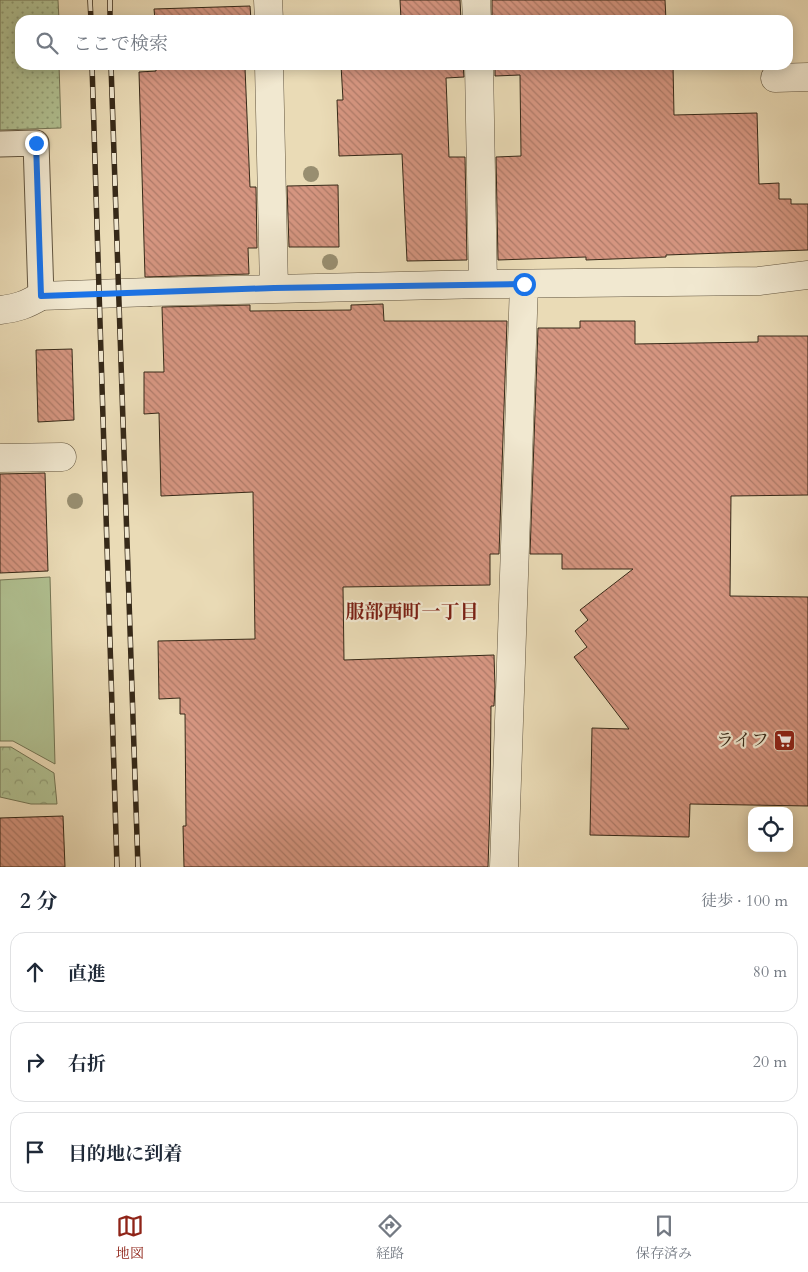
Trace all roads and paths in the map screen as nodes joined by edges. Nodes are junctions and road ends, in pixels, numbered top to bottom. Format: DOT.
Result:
graph roads {
  1 [pos="268,0"];
  2 [pos="476,0"];
  3 [pos="269,15"];
  4 [pos="477,15"];
  5 [pos="270,70"];
  6 [pos="479,70"];
  7 [pos="808,77"];
  8 [pos="775,78"];
  9 [pos="0,144"];
  10 [pos="808,275"];
  11 [pos="483,284"];
  12 [pos="524,284"];
  13 [pos="274,288"];
  14 [pos="41,296"];
  15 [pos="0,310"];
  16 [pos="62,457"];
  17 [pos="0,458"];
  18 [pos="504,867"];
  1 -- 3 [label="street"];
  2 -- 4 [label="street"];
  5 -- 13 [label="street"];
  6 -- 11 [label="street"];
  7 -- 8 [label="street"];
  9 -- 14 [label="lane"];
  10 -- 12 [label="street"];
  11 -- 12 [label="street"];
  11 -- 13 [label="street"];
  12 -- 18 [label="street"];
  13 -- 14 [label="street"];
  14 -- 15 [label="street"];
  16 -- 17 [label="street"];
}
